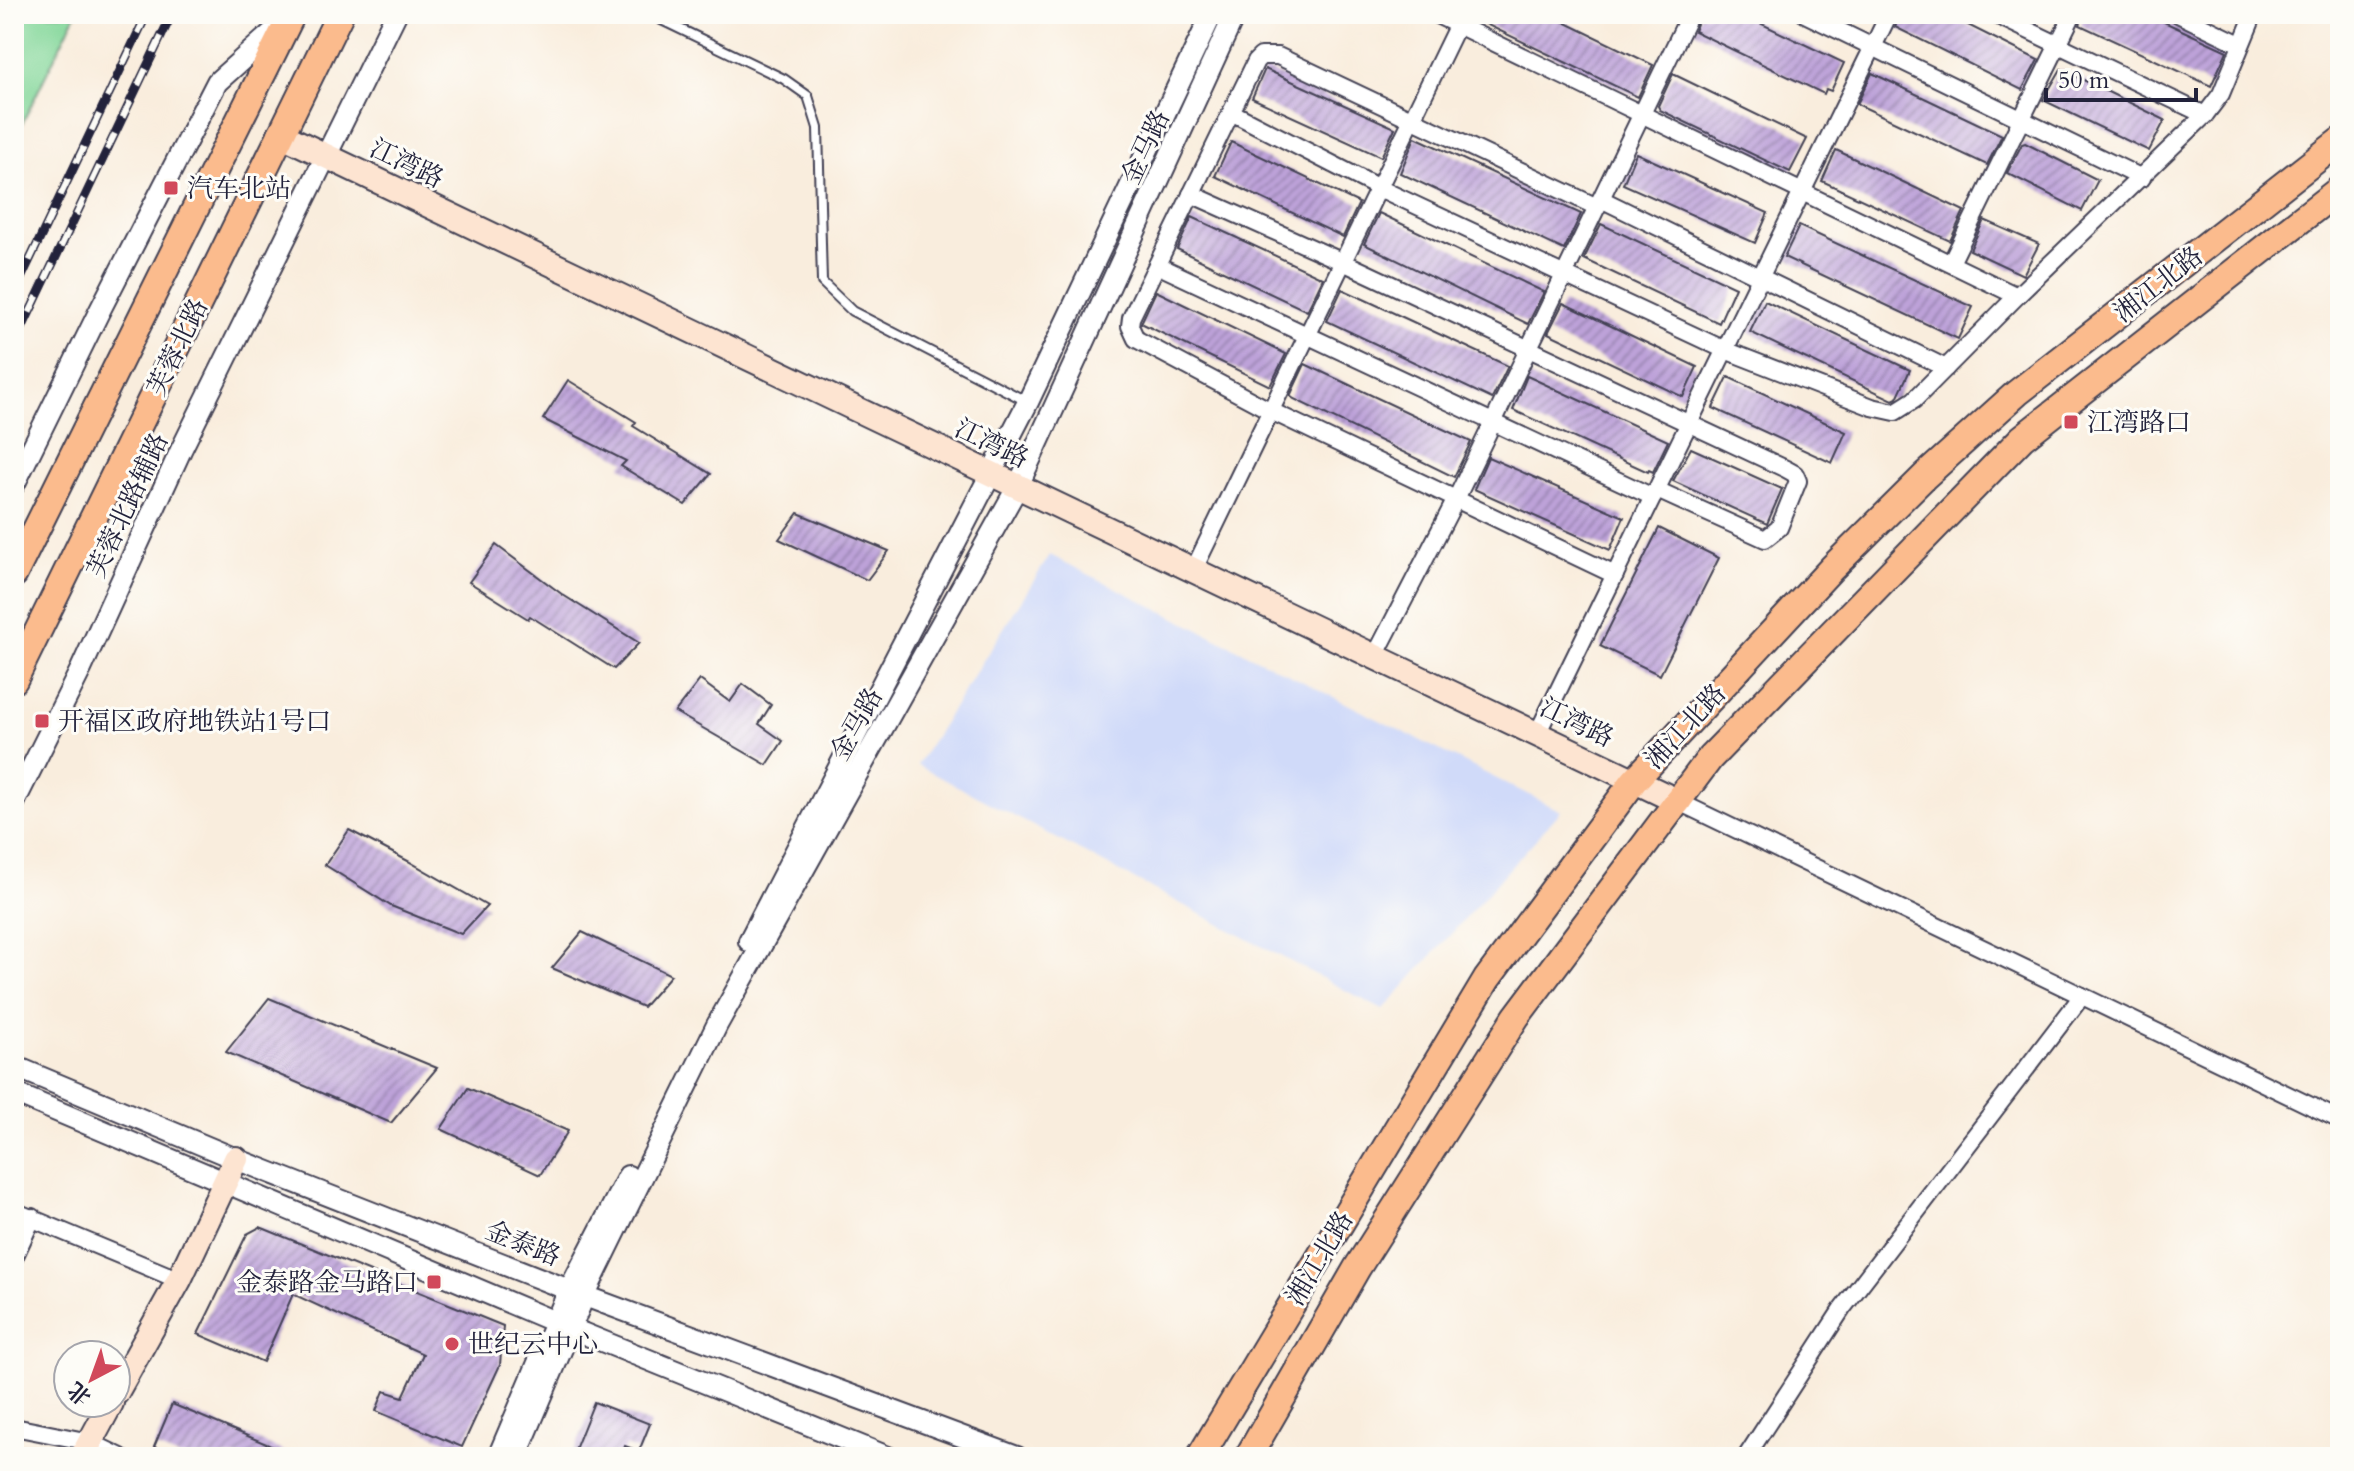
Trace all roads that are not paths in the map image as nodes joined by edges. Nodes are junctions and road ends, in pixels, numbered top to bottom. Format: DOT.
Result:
graph roads {
  1 [pos="340,14"];
  2 [pos="396,14"];
  3 [pos="649,14"];
  4 [pos="1212,14"];
  5 [pos="1235,14"];
  6 [pos="1435,14"];
  7 [pos="1690,14"];
  8 [pos="1805,14"];
  9 [pos="1889,14"];
  10 [pos="1994,14"];
  11 [pos="2073,14"];
  12 [pos="2178,14"];
  13 [pos="2254,14"];
  14 [pos="291,16"];
  15 [pos="1460,19"];
  16 [pos="2240,44"];
  17 [pos="2058,45"];
  18 [pos="1873,47"];
  19 [pos="1231,112"];
  20 [pos="1642,114"];
  21 [pos="2205,115"];
  22 [pos="2022,119"];
  23 [pos="1412,120"];
  24 [pos="280,134"];
  25 [pos="2340,141"];
  26 [pos="326,155"];
  27 [pos="2142,178"];
  28 [pos="1379,188"];
  29 [pos="2340,189"];
  30 [pos="1802,191"];
  31 [pos="1191,194"];
  32 [pos="1599,203"];
  33 [pos="1343,262"];
  34 [pos="1951,263"];
  35 [pos="1157,265"];
  36 [pos="1564,275"];
  37 [pos="1760,277"];
  38 [pos="2017,296"];
  39 [pos="1307,335"];
  40 [pos="1528,349"];
  41 [pos="1725,350"];
  42 [pos="1946,368"];
  43 [pos="1028,402"];
  44 [pos="1271,411"];
  45 [pos="1493,422"];
  46 [pos="1688,424"];
  47 [pos="991,473"];
  48 [pos="14,485"];
  49 [pos="1018,486"];
  50 [pos="1655,493"];
  51 [pos="1456,499"];
  52 [pos="1194,569"];
  53 [pos="14,574"];
  54 [pos="1615,575"];
  55 [pos="1375,656"];
  56 [pos="14,680"];
  57 [pos="1537,734"];
  58 [pos="1634,781"];
  59 [pos="1679,802"];
  60 [pos="14,803"];
  61 [pos="2082,996"];
  62 [pos="14,1066"];
  63 [pos="14,1093"];
  64 [pos="2340,1120"];
  65 [pos="236,1159"];
  66 [pos="226,1182"];
  67 [pos="14,1211"];
  68 [pos="33,1217"];
  69 [pos="14,1258"];
  70 [pos="179,1280"];
  71 [pos="577,1292"];
  72 [pos="563,1325"];
  73 [pos="132,1364"];
  74 [pos="102,1419"];
  75 [pos="14,1427"];
  76 [pos="86,1450"];
  77 [pos="121,1457"];
  78 [pos="498,1457"];
  79 [pos="516,1457"];
  80 [pos="888,1457"];
  81 [pos="1017,1457"];
  82 [pos="1200,1457"];
  83 [pos="1248,1457"];
  84 [pos="1746,1457"];
  1 -- 24 [label="main road, 芙蓉北路"];
  2 -- 26 [label="street, 芙蓉北路辅路"];
  3 -- 43 [label="lane"];
  4 -- 43 [label="street, 金马路"];
  5 -- 49 [label="street, 金马路"];
  6 -- 15 [label="street"];
  7 -- 20 [label="street"];
  8 -- 18 [label="street"];
  9 -- 18 [label="street"];
  10 -- 17 [label="street"];
  11 -- 17 [label="street"];
  12 -- 16 [label="street"];
  13 -- 16 [label="street"];
  14 -- 48 [label="street"];
  14 -- 53 [label="main road, 芙蓉北路"];
  15 -- 20 [label="street"];
  15 -- 23 [label="street"];
  16 -- 21 [label="street"];
  17 -- 21 [label="street"];
  17 -- 22 [label="street"];
  18 -- 22 [label="street"];
  18 -- 30 [label="street"];
  19 -- 23 [label="street"];
  19 -- 28 [label="street"];
  19 -- 31 [label="street"];
  20 -- 30 [label="street"];
  20 -- 32 [label="street"];
  21 -- 27 [label="street"];
  22 -- 27 [label="street"];
  22 -- 34 [label="street"];
  23 -- 28 [label="street"];
  23 -- 32 [label="street"];
  24 -- 26 [label="main road, 江湾路"];
  24 -- 56 [label="main road, 芙蓉北路"];
  25 -- 58 [label="main road, 湘江北路"];
  26 -- 47 [label="main road, 江湾路"];
  26 -- 60 [label="street, 芙蓉北路辅路"];
  27 -- 38 [label="street"];
  28 -- 33 [label="street"];
  28 -- 36 [label="street"];
  29 -- 59 [label="main road, 湘江北路"];
  30 -- 34 [label="street"];
  30 -- 37 [label="street"];
  31 -- 33 [label="street"];
  31 -- 35 [label="street"];
  32 -- 36 [label="street"];
  32 -- 37 [label="street"];
  33 -- 39 [label="street"];
  33 -- 40 [label="street"];
  34 -- 38 [label="street"];
  35 -- 39 [label="street"];
  35 -- 44 [label="street"];
  36 -- 40 [label="street"];
  36 -- 41 [label="street"];
  37 -- 41 [label="street"];
  37 -- 42 [label="street"];
  38 -- 42 [label="street"];
  39 -- 44 [label="street"];
  39 -- 45 [label="street"];
  40 -- 45 [label="street"];
  40 -- 46 [label="street"];
  41 -- 42 [label="street"];
  41 -- 46 [label="street"];
  43 -- 47 [label="street, 金马路"];
  44 -- 51 [label="street"];
  44 -- 52 [label="street"];
  45 -- 50 [label="street"];
  45 -- 51 [label="street"];
  46 -- 50 [label="street"];
  46 -- 50 [label="street"];
  47 -- 49 [label="main road, 江湾路"];
  47 -- 71 [label="street, 金马路"];
  49 -- 52 [label="main road, 江湾路"];
  49 -- 71 [label="street, 金马路"];
  50 -- 54 [label="street"];
  51 -- 54 [label="street"];
  51 -- 55 [label="street"];
  52 -- 55 [label="main road, 江湾路"];
  54 -- 57 [label="street"];
  55 -- 57 [label="main road, 江湾路"];
  57 -- 58 [label="main road, 江湾路"];
  58 -- 59 [label="main road, 江湾路"];
  58 -- 82 [label="main road, 湘江北路"];
  59 -- 61 [label="street"];
  59 -- 83 [label="main road, 湘江北路"];
  61 -- 64 [label="street"];
  61 -- 84 [label="street"];
  62 -- 65 [label="street, 金泰路"];
  63 -- 66 [label="street"];
  65 -- 66 [label="main road"];
  65 -- 71 [label="street, 金泰路"];
  66 -- 70 [label="main road"];
  66 -- 72 [label="street"];
  67 -- 68 [label="street"];
  68 -- 69 [label="street"];
  68 -- 70 [label="street"];
  70 -- 73 [label="main road"];
  71 -- 72 [label="street, 金马路"];
  71 -- 81 [label="street, 金泰路"];
  72 -- 78 [label="street, 金马路"];
  72 -- 79 [label="street, 金马路"];
  72 -- 80 [label="street"];
  74 -- 76 [label="main road"];
  75 -- 76 [label="street"];
  76 -- 77 [label="street"];
}
